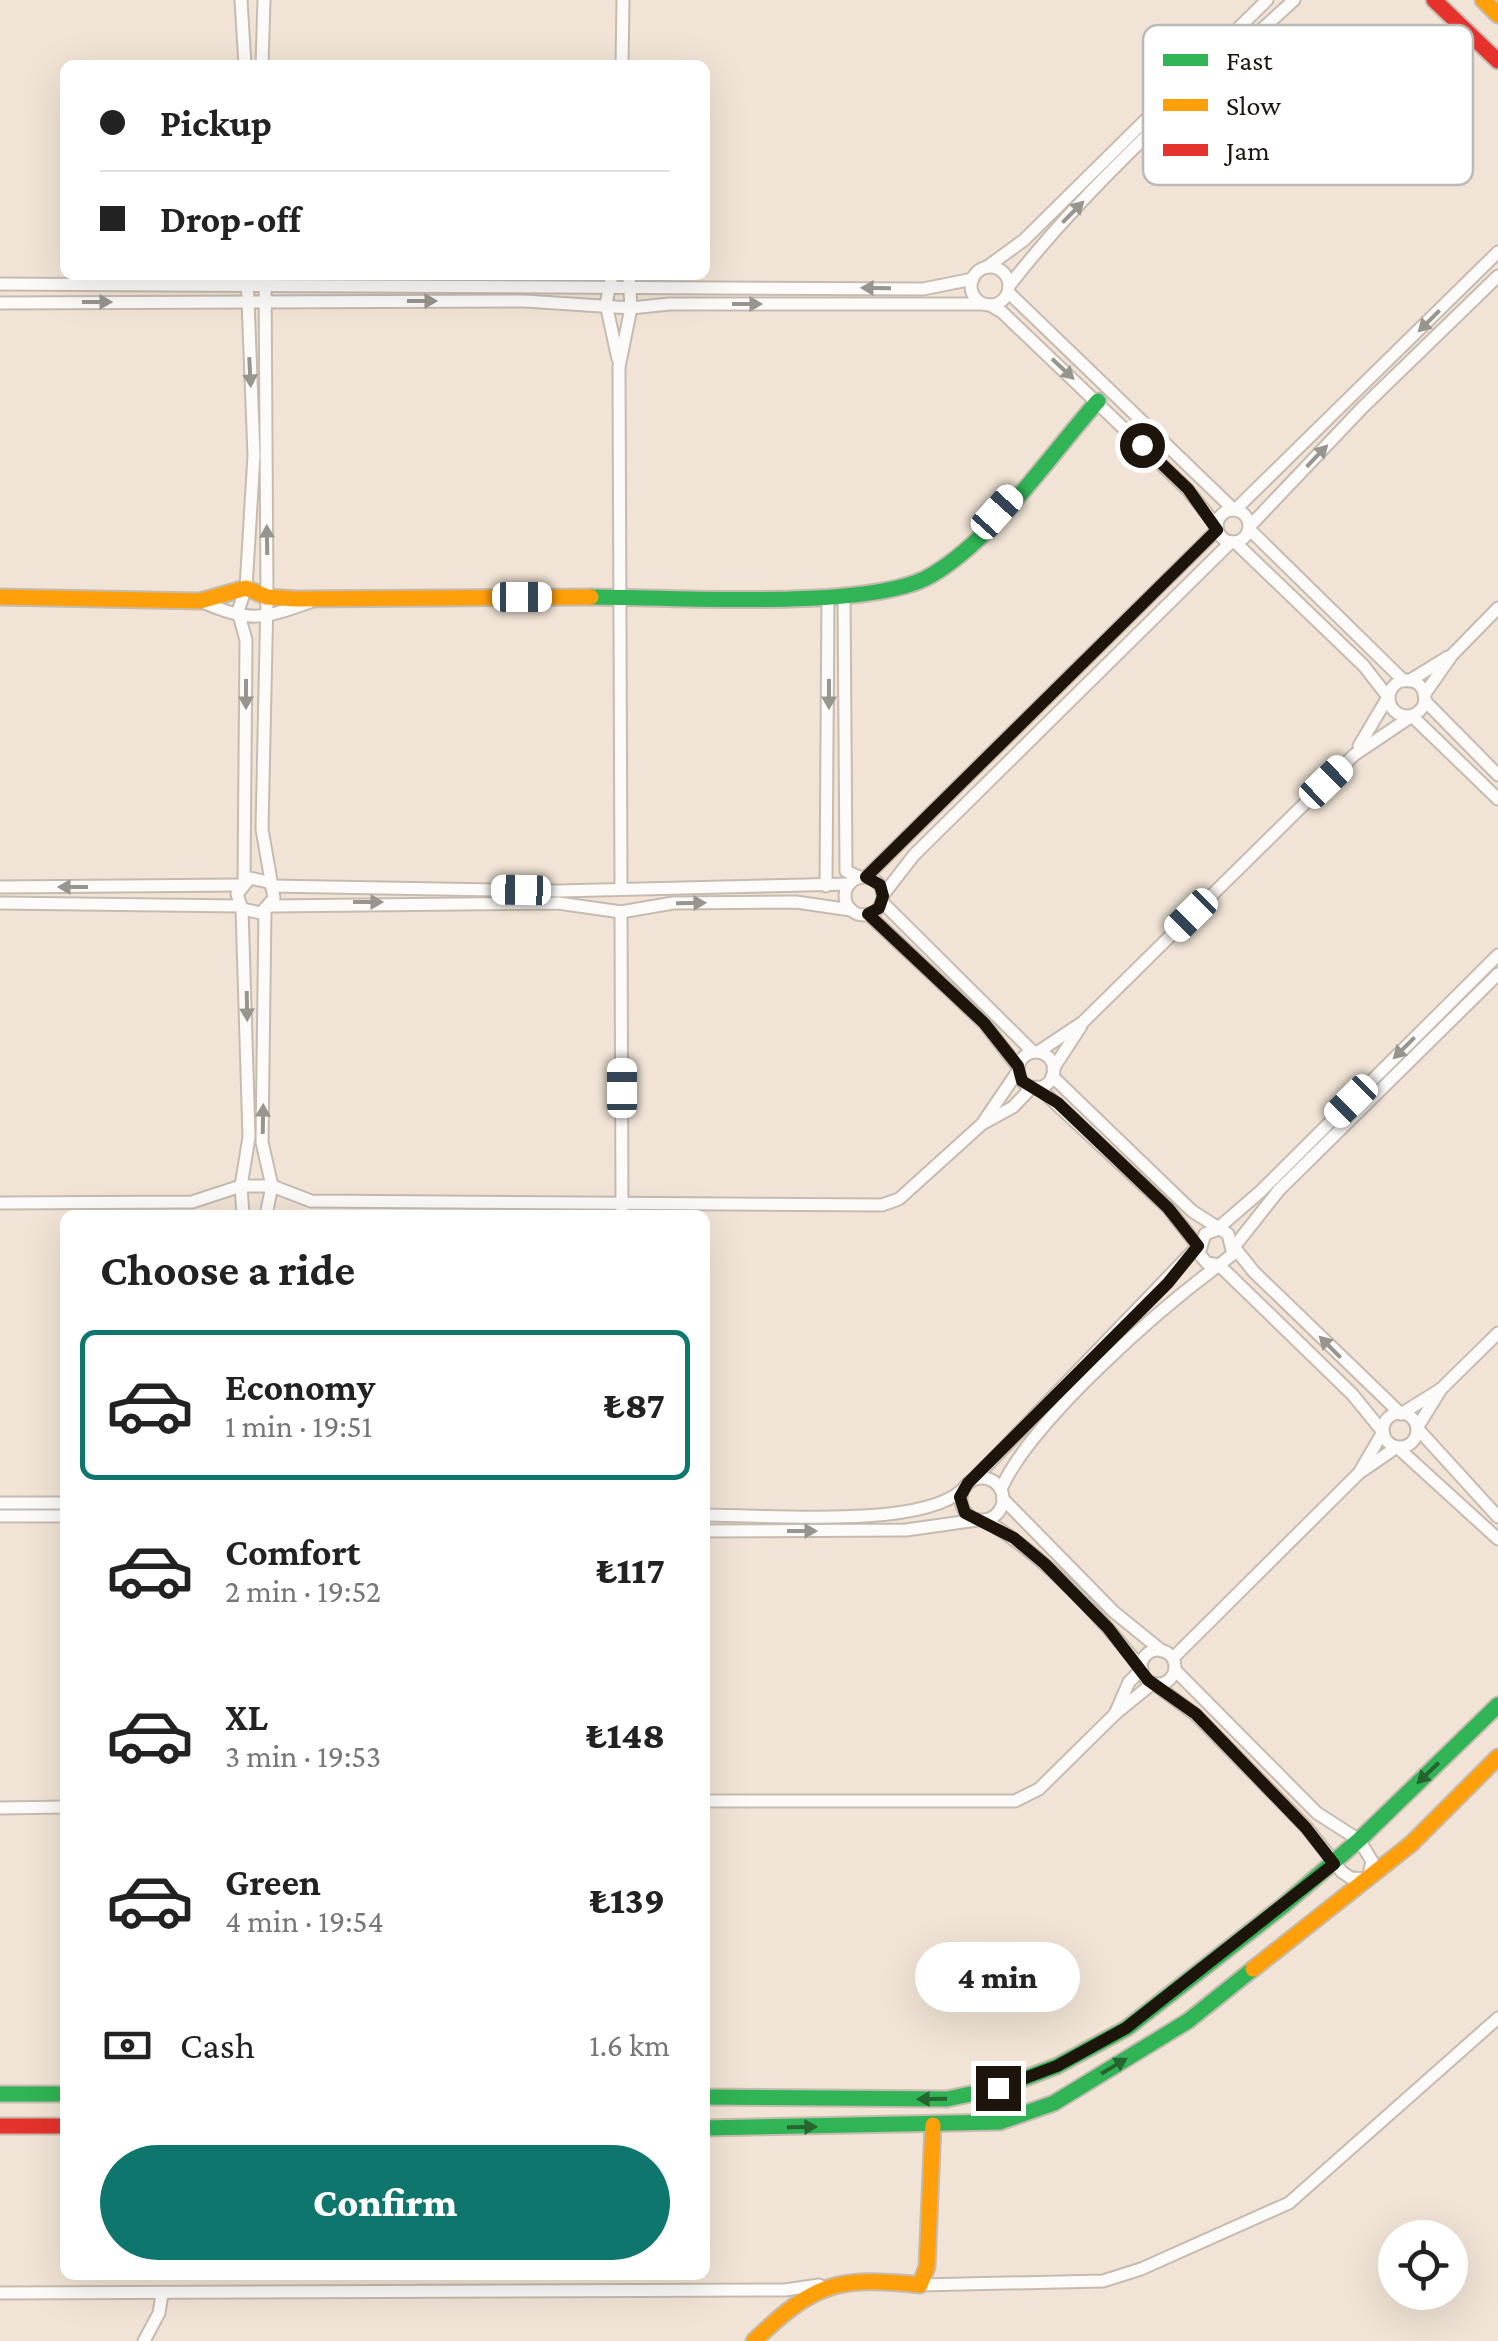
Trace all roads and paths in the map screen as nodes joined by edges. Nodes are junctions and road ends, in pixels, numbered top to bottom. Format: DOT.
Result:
graph roads {
  1 [pos="241,0"];
  2 [pos="264,0"];
  3 [pos="624,0"];
  4 [pos="1267,0"];
  5 [pos="1294,0"];
  6 [pos="1434,0"];
  7 [pos="1483,0"];
  8 [pos="1498,15"];
  9 [pos="1241,25"];
  10 [pos="1267,25"];
  11 [pos="1460,25"];
  12 [pos="1473,38"];
  13 [pos="246,60"];
  14 [pos="262,60"];
  15 [pos="622,60"];
  16 [pos="1498,62"];
  17 [pos="1143,121"];
  18 [pos="1123,141"];
  19 [pos="1143,143"];
  20 [pos="1135,151"];
  21 [pos="1498,252"];
  22 [pos="987,267"];
  23 [pos="1498,276"];
  24 [pos="973,279"];
  25 [pos="197,280"];
  26 [pos="246,280"];
  27 [pos="265,280"];
  28 [pos="611,280"];
  29 [pos="630,280"];
  30 [pos="0,284"];
  31 [pos="1009,289"];
  32 [pos="0,302"];
  33 [pos="264,304"];
  34 [pos="606,304"];
  35 [pos="987,304"];
  36 [pos="247,305"];
  37 [pos="631,308"];
  38 [pos="619,367"];
  39 [pos="1354,396"];
  40 [pos="1098,402"];
  41 [pos="1364,407"];
  42 [pos="1235,509"];
  43 [pos="1217,528"];
  44 [pos="1250,528"];
  45 [pos="1233,542"];
  46 [pos="246,588"];
  47 [pos="836,596"];
  48 [pos="0,597"];
  49 [pos="267,597"];
  50 [pos="620,597"];
  51 [pos="320,598"];
  52 [pos="200,600"];
  53 [pos="1498,608"];
  54 [pos="240,618"];
  55 [pos="265,618"];
  56 [pos="1121,626"];
  57 [pos="1132,638"];
  58 [pos="1452,655"];
  59 [pos="1407,681"];
  60 [pos="1388,697"];
  61 [pos="1424,698"];
  62 [pos="1412,716"];
  63 [pos="246,733"];
  64 [pos="262,733"];
  65 [pos="1354,755"];
  66 [pos="1498,775"];
  67 [pos="1498,799"];
  68 [pos="858,879"];
  69 [pos="242,883"];
  70 [pos="269,884"];
  71 [pos="826,886"];
  72 [pos="0,887"];
  73 [pos="114,887"];
  74 [pos="621,888"];
  75 [pos="482,896"];
  76 [pos="882,899"];
  77 [pos="115,902"];
  78 [pos="0,903"];
  79 [pos="241,907"];
  80 [pos="268,908"];
  81 [pos="851,910"];
  82 [pos="621,912"];
  83 [pos="868,914"];
  84 [pos="1498,955"];
  85 [pos="1498,974"];
  86 [pos="1443,1019"];
  87 [pos="1083,1022"];
  88 [pos="1035,1052"];
  89 [pos="1018,1069"];
  90 [pos="1053,1072"];
  91 [pos="1035,1087"];
  92 [pos="982,1124"];
  93 [pos="1284,1177"];
  94 [pos="241,1186"];
  95 [pos="272,1186"];
  96 [pos="0,1203"];
  97 [pos="243,1210"];
  98 [pos="267,1210"];
  99 [pos="622,1210"];
  100 [pos="1216,1230"];
  101 [pos="1198,1246"];
  102 [pos="1234,1247"];
  103 [pos="1219,1265"];
  104 [pos="1498,1333"];
  105 [pos="1441,1390"];
  106 [pos="1402,1414"];
  107 [pos="1416,1428"];
  108 [pos="1383,1432"];
  109 [pos="1397,1447"];
  110 [pos="1358,1473"];
  111 [pos="974,1479"];
  112 [pos="962,1490"];
  113 [pos="1002,1494"];
  114 [pos="0,1503"];
  115 [pos="60,1504"];
  116 [pos="17,1509"];
  117 [pos="60,1515"];
  118 [pos="710,1515"];
  119 [pos="0,1516"];
  120 [pos="1498,1517"];
  121 [pos="981,1520"];
  122 [pos="710,1531"];
  123 [pos="1498,1539"];
  124 [pos="1057,1553"];
  125 [pos="1045,1564"];
  126 [pos="1170,1659"];
  127 [pos="1142,1669"];
  128 [pos="1154,1683"];
  129 [pos="1498,1705"];
  130 [pos="1115,1714"];
  131 [pos="1498,1757"];
  132 [pos="710,1801"];
  133 [pos="0,1808"];
  134 [pos="60,1808"];
  135 [pos="1360,1840"];
  136 [pos="1334,1864"];
  137 [pos="1368,1879"];
  138 [pos="1498,2018"];
  139 [pos="0,2094"];
  140 [pos="60,2094"];
  141 [pos="710,2097"];
  142 [pos="933,2125"];
  143 [pos="0,2126"];
  144 [pos="60,2126"];
  145 [pos="710,2128"];
  146 [pos="823,2284"];
  147 [pos="920,2285"];
  148 [pos="0,2293"];
  149 [pos="162,2294"];
  150 [pos="144,2341"];
  151 [pos="754,2341"];
  1 -- 13 [label="street"];
  2 -- 14 [label="street"];
  3 -- 15 [label="street"];
  4 -- 9 [label="street"];
  5 -- 10 [label="street"];
  6 -- 11 [label="street"];
  7 -- 8 [label="street"];
  12 -- 16 [label="street"];
  17 -- 18 [label="street"];
  18 -- 20 [label="street"];
  18 -- 22 [label="street"];
  19 -- 20 [label="street"];
  31 -- 20 [label="street, one-way"];
  21 -- 39 [label="street, one-way"];
  22 -- 24 [label="street"];
  22 -- 31 [label="street"];
  23 -- 41 [label="street"];
  24 -- 29 [label="street, one-way"];
  24 -- 35 [label="street"];
  25 -- 30 [label="street"];
  26 -- 36 [label="street"];
  27 -- 28 [label="street"];
  27 -- 33 [label="street"];
  28 -- 29 [label="street"];
  28 -- 34 [label="street"];
  29 -- 37 [label="street"];
  31 -- 35 [label="street"];
  31 -- 42 [label="street"];
  32 -- 36 [label="street, one-way"];
  33 -- 34 [label="street, one-way"];
  33 -- 36 [label="street"];
  49 -- 33 [label="street, one-way"];
  34 -- 37 [label="street"];
  34 -- 38 [label="street"];
  37 -- 35 [label="street, one-way"];
  35 -- 40 [label="street, one-way"];
  36 -- 46 [label="street, one-way"];
  37 -- 38 [label="street"];
  38 -- 50 [label="street"];
  39 -- 41 [label="street"];
  39 -- 42 [label="street"];
  40 -- 43 [label="street"];
  40 -- 47 [label="street"];
  44 -- 41 [label="street, one-way"];
  42 -- 43 [label="street"];
  42 -- 44 [label="street"];
  43 -- 45 [label="street"];
  43 -- 56 [label="street"];
  44 -- 45 [label="street"];
  44 -- 59 [label="street"];
  45 -- 57 [label="street"];
  45 -- 60 [label="street"];
  46 -- 49 [label="street"];
  46 -- 52 [label="street"];
  46 -- 54 [label="street"];
  47 -- 50 [label="street"];
  47 -- 68 [label="street"];
  47 -- 71 [label="street, one-way"];
  48 -- 52 [label="street"];
  49 -- 51 [label="street"];
  49 -- 55 [label="street"];
  50 -- 51 [label="street"];
  50 -- 74 [label="street"];
  51 -- 55 [label="street"];
  52 -- 54 [label="street"];
  53 -- 58 [label="street"];
  54 -- 55 [label="street"];
  54 -- 63 [label="street, one-way"];
  55 -- 64 [label="street"];
  56 -- 57 [label="street"];
  56 -- 68 [label="street"];
  57 -- 76 [label="street"];
  58 -- 59 [label="street"];
  58 -- 61 [label="street"];
  59 -- 60 [label="street"];
  59 -- 61 [label="street"];
  60 -- 62 [label="street"];
  60 -- 65 [label="street"];
  61 -- 62 [label="street"];
  61 -- 66 [label="street"];
  62 -- 65 [label="street"];
  62 -- 67 [label="street"];
  63 -- 64 [label="street"];
  63 -- 69 [label="street"];
  64 -- 70 [label="street"];
  65 -- 87 [label="street"];
  68 -- 71 [label="street"];
  68 -- 76 [label="street"];
  68 -- 81 [label="street"];
  69 -- 70 [label="street"];
  69 -- 73 [label="street"];
  69 -- 79 [label="street"];
  70 -- 75 [label="street"];
  70 -- 80 [label="street"];
  71 -- 74 [label="street"];
  73 -- 72 [label="street, one-way"];
  73 -- 77 [label="street"];
  74 -- 75 [label="street"];
  80 -- 75 [label="street, one-way"];
  75 -- 82 [label="street"];
  76 -- 83 [label="street"];
  76 -- 88 [label="street"];
  77 -- 78 [label="street"];
  77 -- 79 [label="street"];
  79 -- 80 [label="street"];
  79 -- 94 [label="street, one-way"];
  95 -- 80 [label="street, one-way"];
  82 -- 81 [label="street, one-way"];
  81 -- 83 [label="street"];
  82 -- 99 [label="street"];
  83 -- 89 [label="street"];
  84 -- 86 [label="street"];
  85 -- 86 [label="street"];
  86 -- 93 [label="street"];
  87 -- 88 [label="street"];
  87 -- 90 [label="street"];
  88 -- 89 [label="street"];
  88 -- 90 [label="street"];
  89 -- 91 [label="street"];
  89 -- 92 [label="street"];
  90 -- 91 [label="street"];
  90 -- 100 [label="street"];
  91 -- 92 [label="street"];
  91 -- 101 [label="street"];
  92 -- 99 [label="street"];
  93 -- 100 [label="street"];
  93 -- 102 [label="street"];
  94 -- 95 [label="street"];
  94 -- 96 [label="street"];
  94 -- 97 [label="street"];
  95 -- 98 [label="street"];
  95 -- 99 [label="street"];
  100 -- 101 [label="street"];
  100 -- 102 [label="street"];
  101 -- 103 [label="street"];
  101 -- 111 [label="street"];
  102 -- 103 [label="street"];
  106 -- 102 [label="street, one-way"];
  103 -- 108 [label="street"];
  103 -- 113 [label="street"];
  104 -- 105 [label="street"];
  105 -- 106 [label="street"];
  105 -- 107 [label="street"];
  106 -- 107 [label="street"];
  106 -- 108 [label="street"];
  107 -- 109 [label="street"];
  107 -- 120 [label="street"];
  108 -- 109 [label="street"];
  108 -- 110 [label="street"];
  109 -- 110 [label="street"];
  109 -- 123 [label="street"];
  110 -- 126 [label="street"];
  111 -- 112 [label="street"];
  111 -- 113 [label="street"];
  112 -- 118 [label="street"];
  112 -- 121 [label="street"];
  113 -- 121 [label="street"];
  113 -- 124 [label="street"];
  114 -- 116 [label="street"];
  115 -- 116 [label="street"];
  116 -- 117 [label="street"];
  116 -- 119 [label="street"];
  122 -- 121 [label="street, one-way"];
  121 -- 125 [label="street"];
  124 -- 125 [label="street"];
  124 -- 126 [label="street"];
  125 -- 127 [label="street"];
  126 -- 127 [label="street"];
  126 -- 128 [label="street"];
  126 -- 135 [label="street"];
  127 -- 128 [label="street"];
  127 -- 130 [label="street"];
  128 -- 130 [label="street"];
  128 -- 136 [label="street"];
  129 -- 135 [label="street, one-way"];
  130 -- 132 [label="street"];
  131 -- 137 [label="street"];
  133 -- 134 [label="street"];
  135 -- 136 [label="street"];
  135 -- 137 [label="street"];
  136 -- 137 [label="street"];
  136 -- 141 [label="street, one-way"];
  142 -- 137 [label="street, one-way"];
  138 -- 147 [label="street"];
  139 -- 140 [label="street"];
  145 -- 142 [label="street, one-way"];
  142 -- 147 [label="street"];
  143 -- 144 [label="street"];
  146 -- 147 [label="street"];
  146 -- 149 [label="street"];
  146 -- 151 [label="street"];
  148 -- 149 [label="street"];
  149 -- 150 [label="street"];
}
